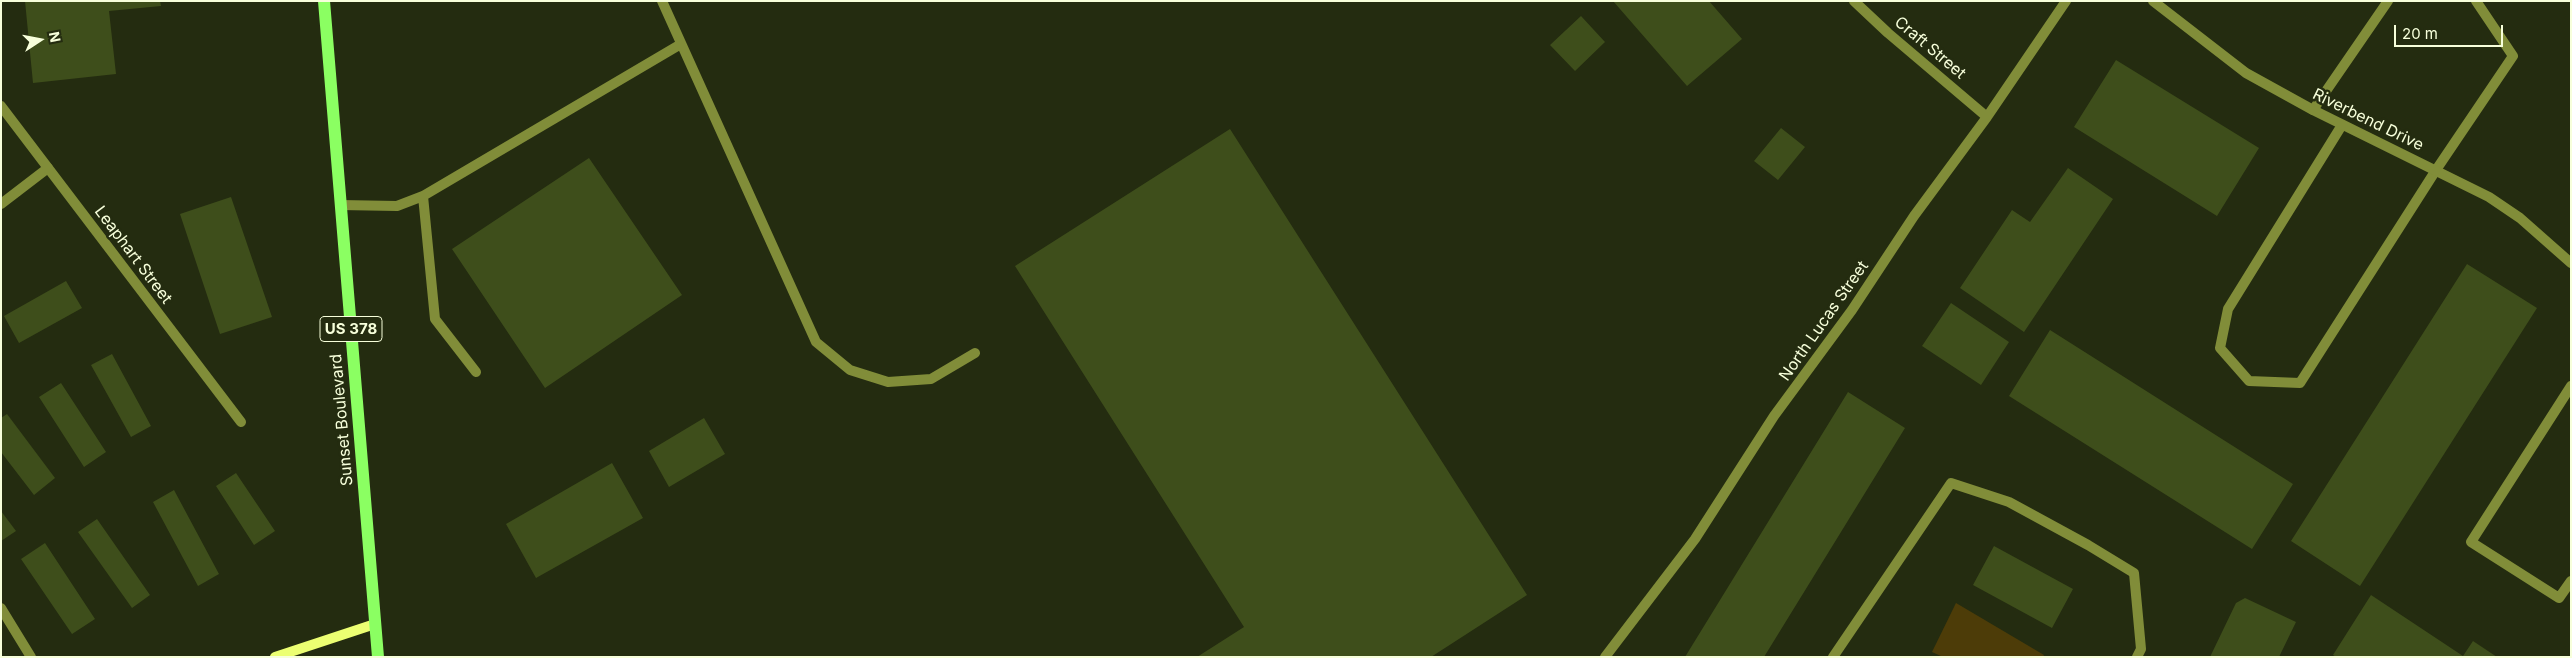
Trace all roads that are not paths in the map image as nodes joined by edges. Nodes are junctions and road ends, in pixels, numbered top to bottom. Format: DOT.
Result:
graph roads {
  1 [pos="324,1"];
  2 [pos="662,1"];
  3 [pos="1854,1"];
  4 [pos="2066,1"];
  5 [pos="2153,1"];
  6 [pos="2388,1"];
  7 [pos="2476,1"];
  8 [pos="681,44"];
  9 [pos="1,106"];
  10 [pos="2313,110"];
  11 [pos="1987,117"];
  12 [pos="2342,125"];
  13 [pos="48,168"];
  14 [pos="2436,170"];
  15 [pos="423,196"];
  16 [pos="1,204"];
  17 [pos="340,205"];
  18 [pos="2571,263"];
  19 [pos="975,353"];
  20 [pos="476,372"];
  21 [pos="2571,386"];
  22 [pos="241,422"];
  23 [pos="2571,581"];
  24 [pos="1,608"];
  25 [pos="375,624"];
  26 [pos="31,657"];
  27 [pos="275,657"];
  28 [pos="378,657"];
  29 [pos="1606,657"];
  30 [pos="1833,657"];
  31 [pos="2137,657"];
  1 -- 17 [label="main road, Sunset Boulevard / US 378"];
  2 -- 8 [label="street"];
  3 -- 11 [label="street, Craft Street"];
  4 -- 11 [label="street, North Lucas Street"];
  5 -- 10 [label="street, Riverbend Drive"];
  6 -- 10 [label="street"];
  7 -- 14 [label="street"];
  8 -- 15 [label="street"];
  8 -- 19 [label="street"];
  9 -- 13 [label="street, Leaphart Street"];
  10 -- 12 [label="street, Riverbend Drive"];
  11 -- 29 [label="street, North Lucas Street"];
  12 -- 14 [label="street, Riverbend Drive"];
  12 -- 14 [label="street"];
  13 -- 16 [label="street"];
  13 -- 22 [label="street, Leaphart Street"];
  14 -- 18 [label="street, Riverbend Drive"];
  15 -- 17 [label="street"];
  15 -- 20 [label="street"];
  17 -- 25 [label="main road, Sunset Boulevard / US 378"];
  21 -- 23 [label="street"];
  24 -- 26 [label="street"];
  25 -- 27 [label="street"];
  25 -- 28 [label="main road, Sunset Boulevard / US 378"];
  30 -- 31 [label="street"];
}
